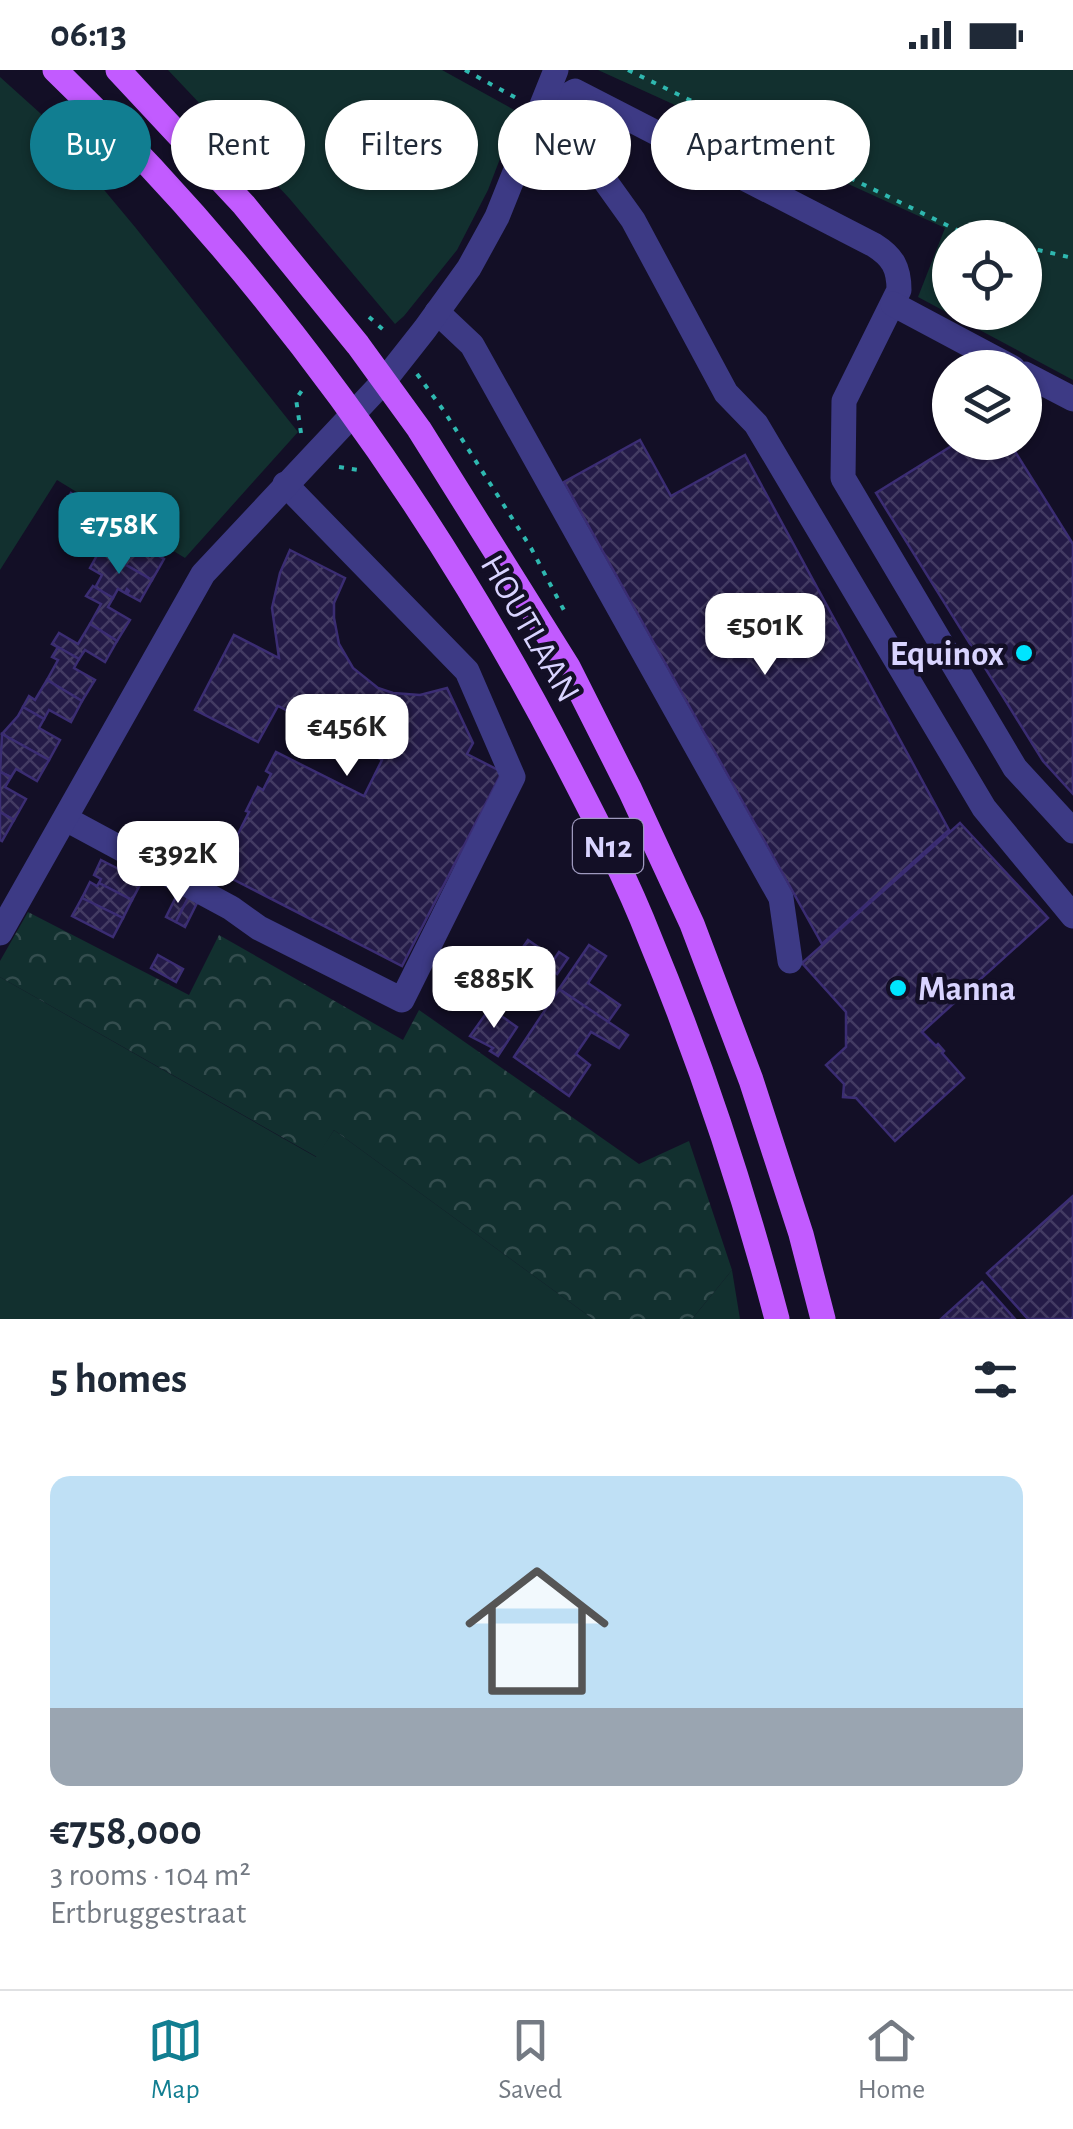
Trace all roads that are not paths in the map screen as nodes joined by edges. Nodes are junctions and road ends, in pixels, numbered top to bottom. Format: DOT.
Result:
graph roads {
  1 [pos="55,70"];
  2 [pos="118,70"];
  3 [pos="556,70"];
  4 [pos="544,100"];
  5 [pos="558,100"];
  6 [pos="594,100"];
  7 [pos="631,119"];
  8 [pos="508,190"];
  9 [pos="612,190"];
  10 [pos="893,304"];
  11 [pos="437,312"];
  12 [pos="979,350"];
  13 [pos="384,381"];
  14 [pos="1042,383"];
  15 [pos="1073,399"];
  16 [pos="352,414"];
  17 [pos="285,484"];
  18 [pos="66,818"];
  19 [pos="1073,831"];
  20 [pos="1073,916"];
  21 [pos="0,933"];
  22 [pos="790,961"];
  23 [pos="777,1319"];
  24 [pos="823,1319"];
  1 -- 16 [label="main road, HOUTLAAN / N12"];
  2 -- 13 [label="main road, HOUTLAAN / N12"];
  3 -- 4 [label="street"];
  5 -- 6 [label="street"];
  7 -- 10 [label="street"];
  8 -- 11 [label="street"];
  9 -- 20 [label="street"];
  10 -- 12 [label="street"];
  10 -- 19 [label="street"];
  11 -- 13 [label="street"];
  11 -- 22 [label="street"];
  13 -- 16 [label="street"];
  13 -- 24 [label="main road, HOUTLAAN / N12"];
  14 -- 15 [label="street"];
  16 -- 17 [label="street"];
  16 -- 23 [label="main road, HOUTLAAN / N12"];
  17 -- 18 [label="street"];
  17 -- 18 [label="street"];
  18 -- 21 [label="street"];
}
